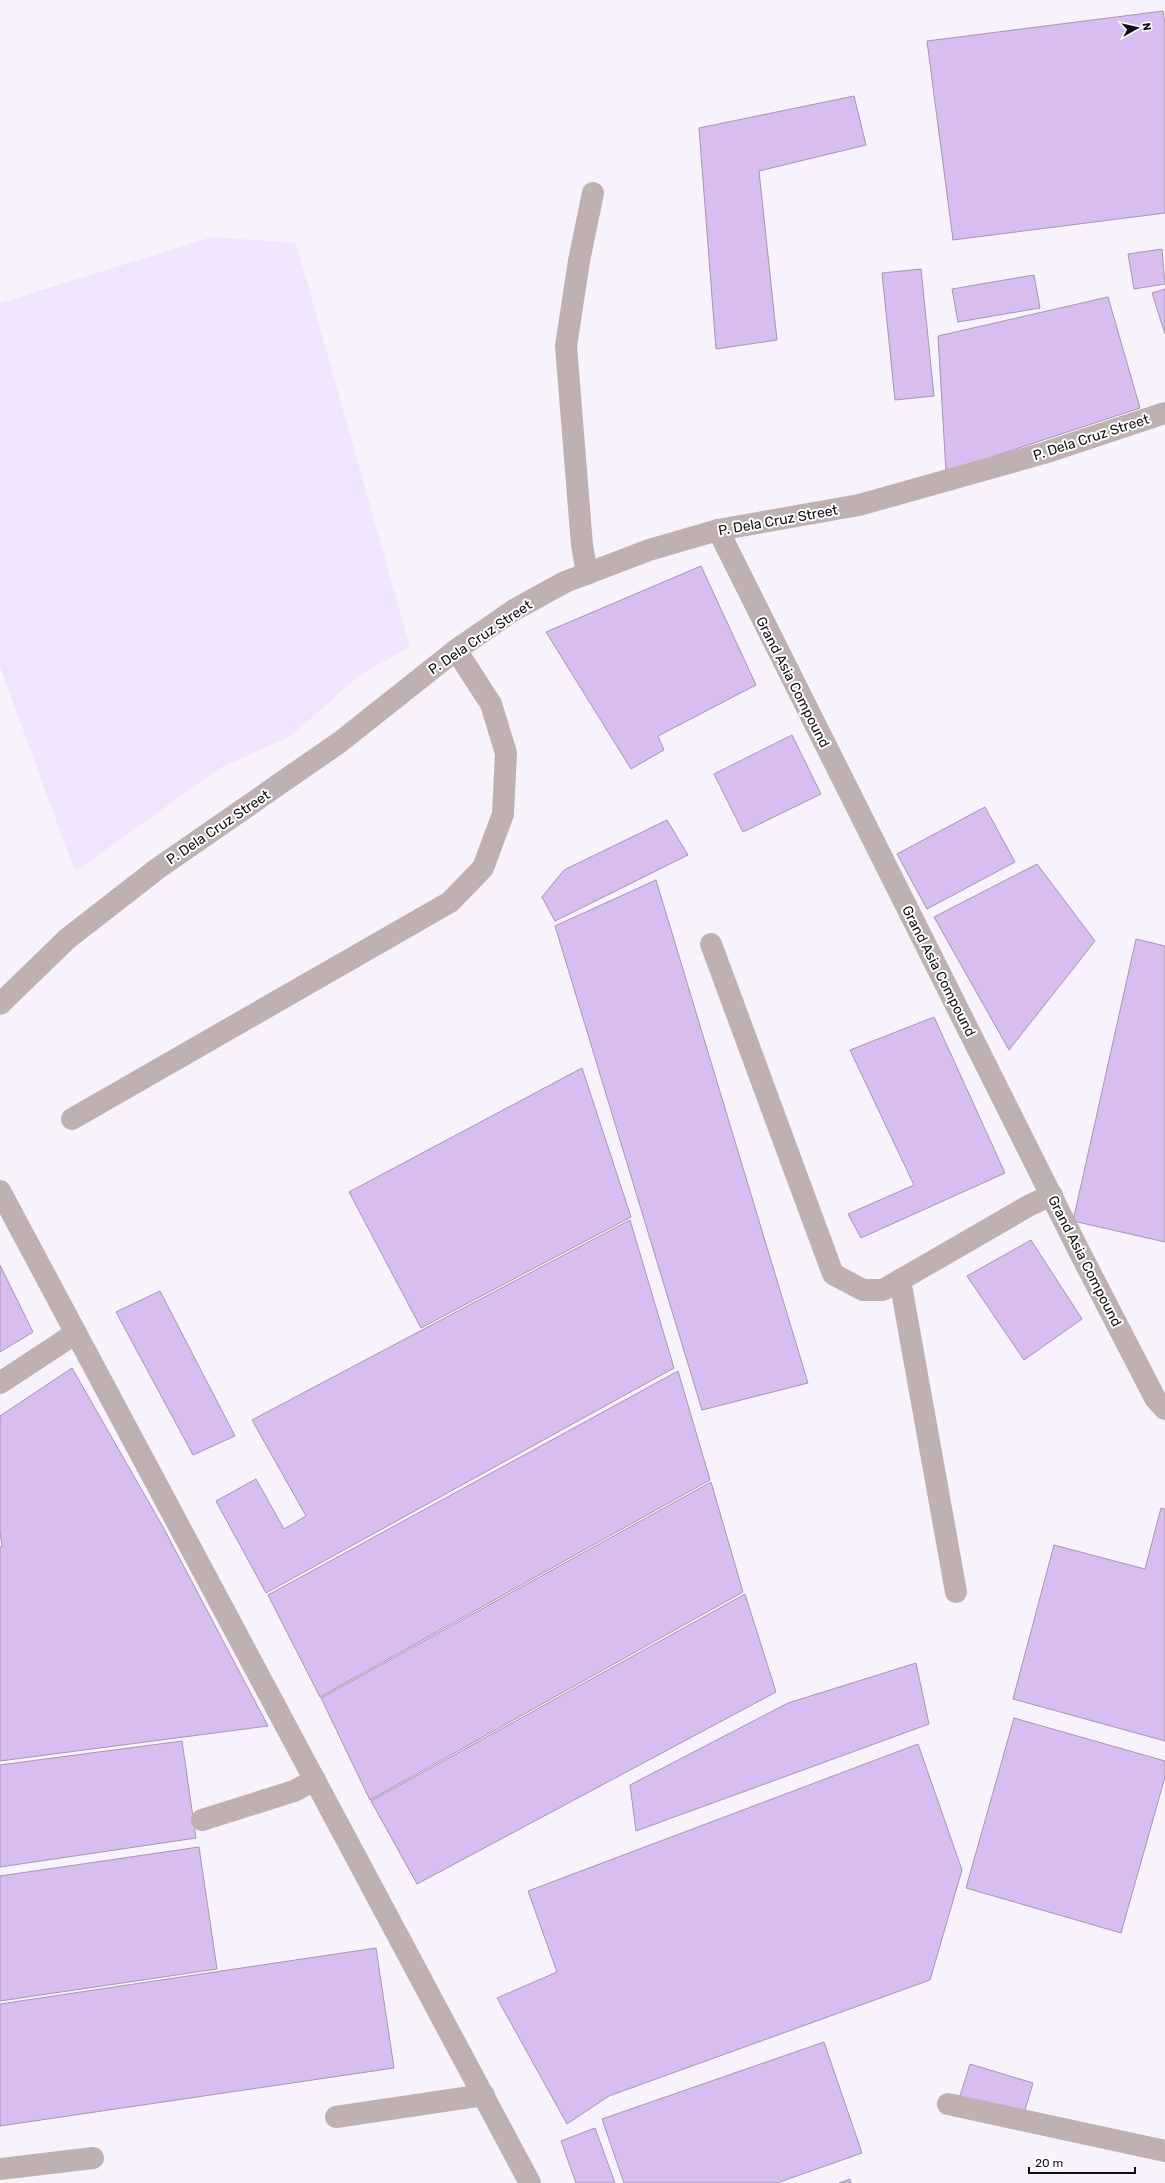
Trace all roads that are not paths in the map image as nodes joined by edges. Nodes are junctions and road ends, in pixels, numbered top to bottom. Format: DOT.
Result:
graph roads {
  1 [pos="593,193"];
  2 [pos="1165,413"];
  3 [pos="718,530"];
  4 [pos="587,574"];
  5 [pos="456,650"];
  6 [pos="711,944"];
  7 [pos="0,1004"];
  8 [pos="72,1119"];
  9 [pos="0,1191"];
  10 [pos="1052,1195"];
  11 [pos="900,1280"];
  12 [pos="76,1333"];
  13 [pos="0,1383"];
  14 [pos="1165,1409"];
  15 [pos="956,1592"];
  16 [pos="315,1780"];
  17 [pos="202,1820"];
  18 [pos="484,2095"];
  19 [pos="948,2104"];
  20 [pos="336,2117"];
  21 [pos="1165,2151"];
  22 [pos="93,2158"];
  23 [pos="0,2169"];
  24 [pos="530,2183"];
  1 -- 4 [label="street"];
  2 -- 3 [label="street, P. Dela Cruz Street"];
  3 -- 4 [label="street, P. Dela Cruz Street"];
  3 -- 10 [label="street, Grand Asia Compound"];
  4 -- 5 [label="street, P. Dela Cruz Street"];
  5 -- 7 [label="street, P. Dela Cruz Street"];
  5 -- 8 [label="street"];
  6 -- 11 [label="street"];
  9 -- 12 [label="street"];
  10 -- 11 [label="street"];
  10 -- 14 [label="street, Grand Asia Compound"];
  11 -- 15 [label="street"];
  12 -- 13 [label="street"];
  12 -- 16 [label="street"];
  16 -- 17 [label="street"];
  16 -- 18 [label="street"];
  18 -- 20 [label="street"];
  18 -- 24 [label="street"];
  19 -- 21 [label="street"];
  22 -- 23 [label="street"];
}
